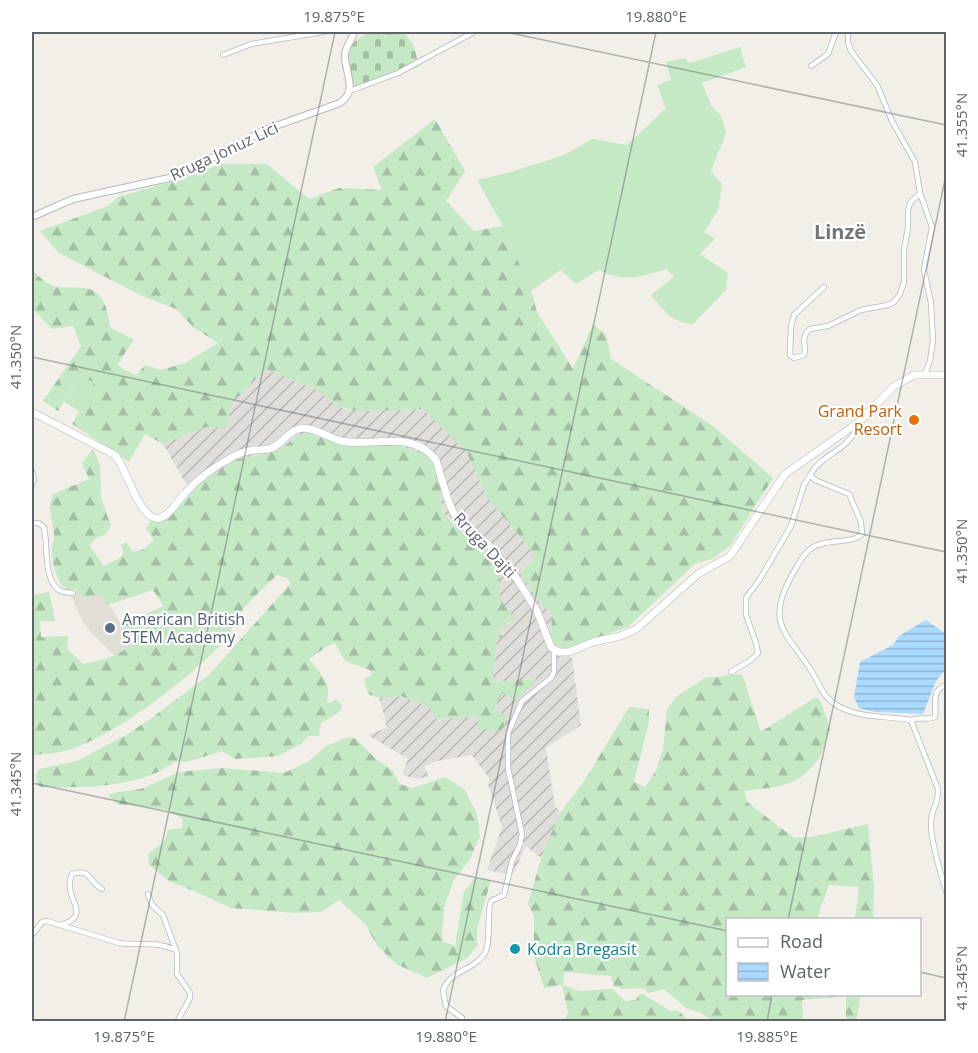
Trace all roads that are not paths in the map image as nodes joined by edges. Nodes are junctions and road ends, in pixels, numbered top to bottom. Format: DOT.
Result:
graph roads {
  1 [pos="323,32"];
  2 [pos="354,32"];
  3 [pos="474,32"];
  4 [pos="836,32"];
  5 [pos="848,32"];
  6 [pos="223,55"];
  7 [pos="811,66"];
  8 [pos="350,91"];
  9 [pos="920,193"];
  10 [pos="32,217"];
  11 [pos="824,287"];
  12 [pos="926,374"];
  13 [pos="946,375"];
  14 [pos="32,412"];
  15 [pos="859,422"];
  16 [pos="32,471"];
  17 [pos="810,475"];
  18 [pos="32,485"];
  19 [pos="32,523"];
  20 [pos="73,593"];
  21 [pos="554,650"];
  22 [pos="731,672"];
  23 [pos="946,685"];
  24 [pos="911,720"];
  25 [pos="102,889"];
  26 [pos="946,891"];
  27 [pos="148,894"];
  28 [pos="61,925"];
  29 [pos="32,936"];
  30 [pos="176,950"];
  31 [pos="177,1022"];
  32 [pos="462,1022"];
  1 -- 6 [label="street"];
  2 -- 8 [label="street"];
  3 -- 8 [label="street"];
  4 -- 7 [label="street"];
  5 -- 9 [label="street"];
  8 -- 10 [label="street, Rruga Jonuz Lici"];
  9 -- 11 [label="street"];
  9 -- 12 [label="street"];
  12 -- 13 [label="main road"];
  12 -- 15 [label="main road"];
  14 -- 21 [label="main road, Rruga Dajti"];
  15 -- 17 [label="street"];
  15 -- 21 [label="main road"];
  16 -- 18 [label="street"];
  17 -- 22 [label="street"];
  17 -- 24 [label="street"];
  19 -- 20 [label="street"];
  21 -- 32 [label="street"];
  23 -- 24 [label="street"];
  24 -- 26 [label="street"];
  25 -- 28 [label="street"];
  27 -- 30 [label="street"];
  28 -- 29 [label="street"];
  28 -- 30 [label="street"];
  30 -- 31 [label="street"];
}
